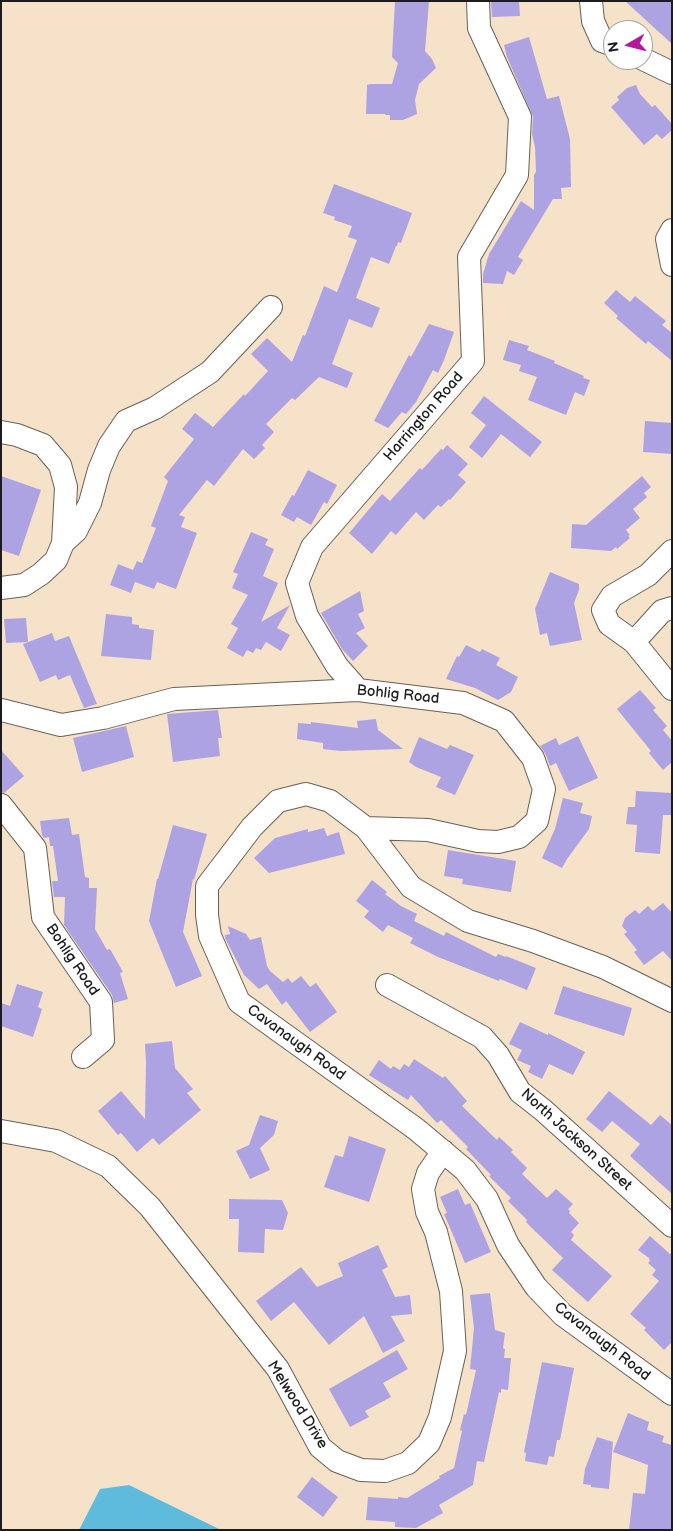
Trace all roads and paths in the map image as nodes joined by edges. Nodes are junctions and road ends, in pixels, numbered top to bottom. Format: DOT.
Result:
graph roads {
  1 [pos="478,1"];
  2 [pos="591,1"];
  3 [pos="603,41"];
  4 [pos="653,63"];
  5 [pos="672,72"];
  6 [pos="672,230"];
  7 [pos="672,265"];
  8 [pos="271,306"];
  9 [pos="1,432"];
  10 [pos="63,543"];
  11 [pos="672,551"];
  12 [pos="1,588"];
  13 [pos="672,608"];
  14 [pos="634,642"];
  15 [pos="672,689"];
  16 [pos="358,690"];
  17 [pos="1,710"];
  18 [pos="1,805"];
  19 [pos="366,828"];
  20 [pos="387,984"];
  21 [pos="672,1001"];
  22 [pos="83,1057"];
  23 [pos="1,1130"];
  24 [pos="443,1151"];
  25 [pos="672,1226"];
  26 [pos="672,1394"];
  1 -- 16 [label="street, Harrington Road"];
  2 -- 3 [label="street"];
  4 -- 5 [label="street"];
  6 -- 7 [label="street"];
  8 -- 10 [label="street"];
  9 -- 10 [label="street"];
  10 -- 12 [label="street"];
  11 -- 14 [label="street"];
  13 -- 14 [label="street"];
  14 -- 15 [label="street"];
  16 -- 17 [label="street, Bohlig Road"];
  16 -- 19 [label="street, Bohlig Road"];
  18 -- 22 [label="street, Bohlig Road"];
  19 -- 21 [label="street, Cavanaugh Road"];
  19 -- 24 [label="street, Cavanaugh Road"];
  20 -- 25 [label="street, North Jackson Street"];
  23 -- 24 [label="street, Melwood Drive"];
  24 -- 26 [label="street, Cavanaugh Road"];
}
